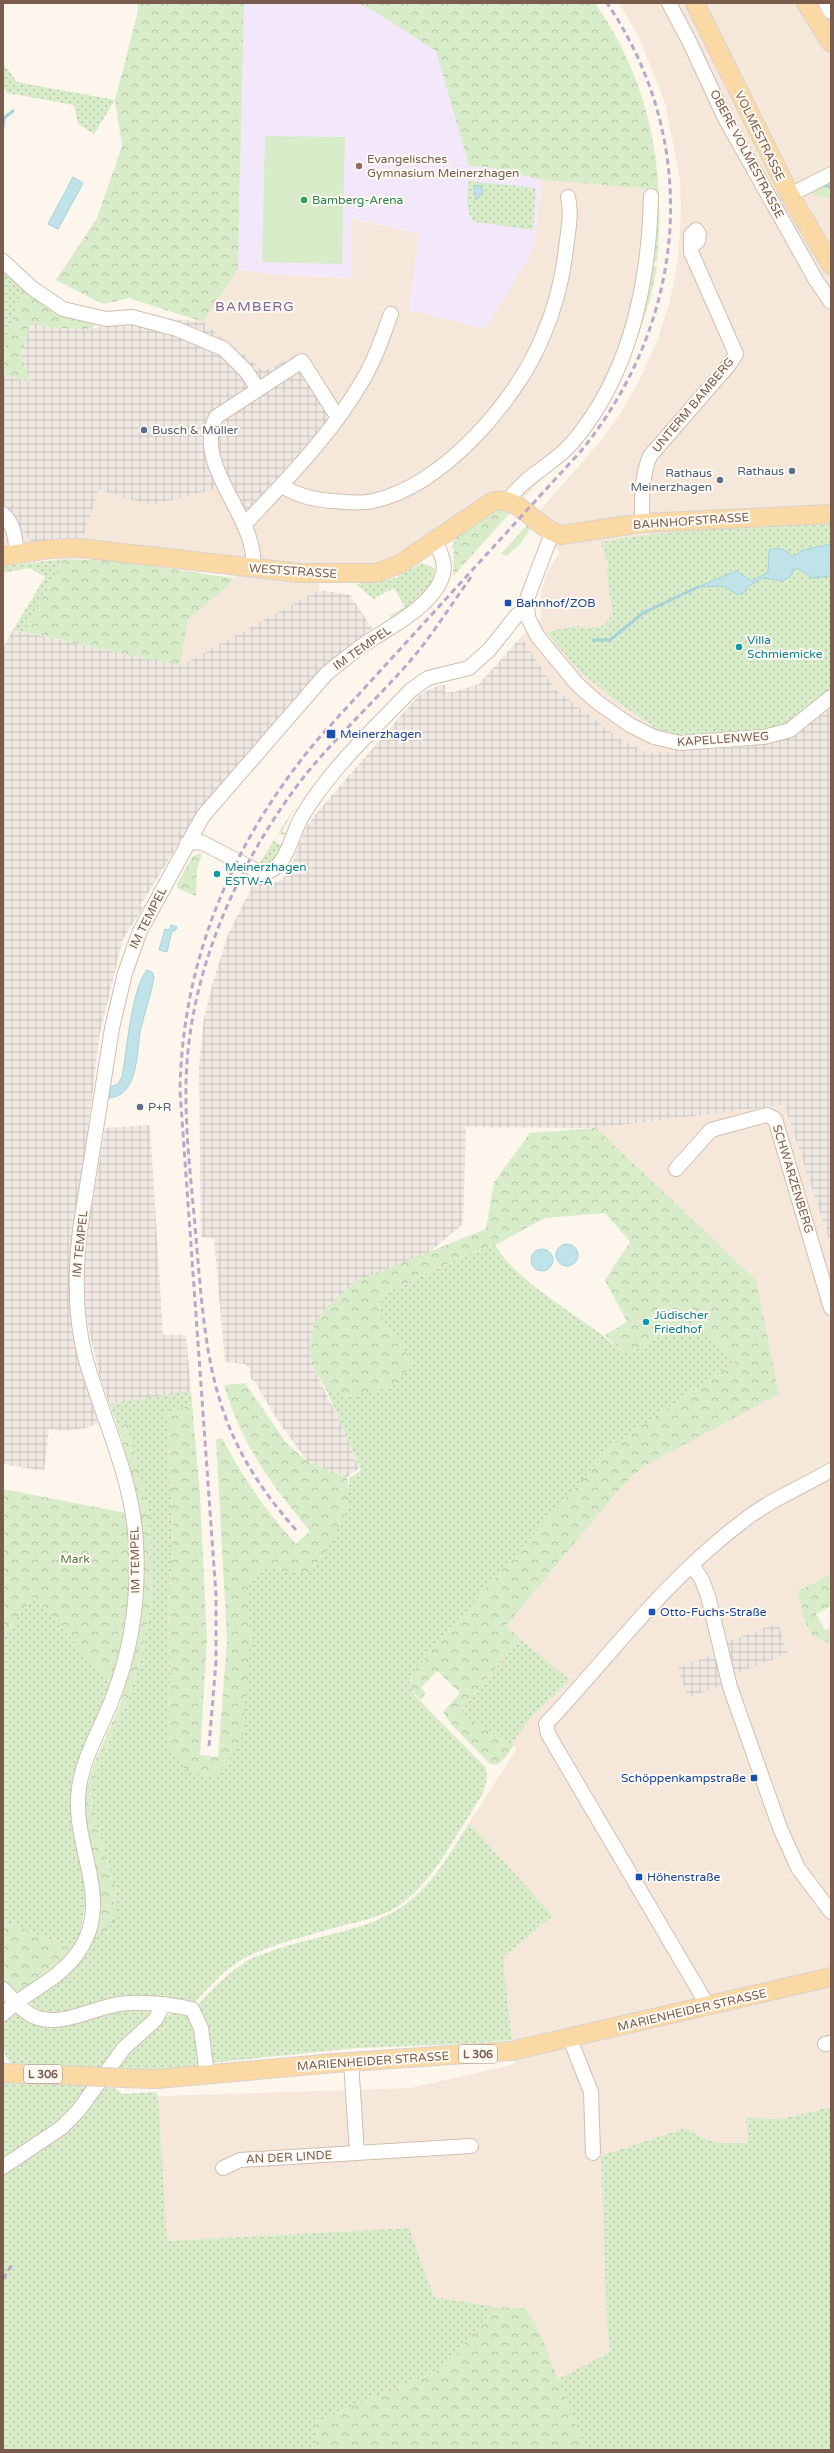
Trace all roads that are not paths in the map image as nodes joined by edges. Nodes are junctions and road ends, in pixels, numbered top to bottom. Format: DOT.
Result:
graph roads {
  1 [pos="669,3"];
  2 [pos="695,3"];
  3 [pos="806,3"];
  4 [pos="826,3"];
  5 [pos="831,12"];
  6 [pos="831,44"];
  7 [pos="831,174"];
  8 [pos="790,195"];
  9 [pos="652,196"];
  10 [pos="568,197"];
  11 [pos="691,247"];
  12 [pos="3,261"];
  13 [pos="831,265"];
  14 [pos="831,302"];
  15 [pos="391,314"];
  16 [pos="258,389"];
  17 [pos="338,418"];
  18 [pos="282,486"];
  19 [pos="509,500"];
  20 [pos="3,514"];
  21 [pos="831,514"];
  22 [pos="642,523"];
  23 [pos="244,525"];
  24 [pos="552,533"];
  25 [pos="436,542"];
  26 [pos="10,555"];
  27 [pos="254,568"];
  28 [pos="526,610"];
  29 [pos="831,697"];
  30 [pos="188,843"];
  31 [pos="676,1168"];
  32 [pos="831,1308"];
  33 [pos="831,1470"];
  34 [pos="692,1565"];
  35 [pos="831,1912"];
  36 [pos="831,1977"];
  37 [pos="3,1989"];
  38 [pos="16,2002"];
  39 [pos="164,2004"];
  40 [pos="708,2006"];
  41 [pos="3,2014"];
  42 [pos="570,2039"];
  43 [pos="351,2062"];
  44 [pos="3,2073"];
  45 [pos="207,2074"];
  46 [pos="471,2146"];
  47 [pos="357,2152"];
  48 [pos="593,2153"];
  49 [pos="3,2167"];
  50 [pos="223,2168"];
  1 -- 14 [label="street, OBERE VOLMESTRASSE"];
  2 -- 8 [label="main road, VOLMESTRASSE"];
  3 -- 6 [label="main road"];
  4 -- 5 [label="street"];
  7 -- 8 [label="street"];
  8 -- 13 [label="main road, VOLMESTRASSE"];
  9 -- 19 [label="street"];
  10 -- 18 [label="street"];
  11 -- 22 [label="street, UNTERM BAMBERG"];
  12 -- 16 [label="street"];
  15 -- 17 [label="street"];
  16 -- 17 [label="street"];
  16 -- 23 [label="street"];
  17 -- 18 [label="street"];
  18 -- 23 [label="street"];
  19 -- 24 [label="main road"];
  19 -- 25 [label="main road, WESTSTRASSE"];
  20 -- 26 [label="street"];
  21 -- 22 [label="main road, BAHNHOFSTRASSE"];
  22 -- 24 [label="main road, BAHNHOFSTRASSE"];
  23 -- 27 [label="street"];
  24 -- 28 [label="street"];
  25 -- 27 [label="main road, WESTSTRASSE"];
  25 -- 30 [label="street, IM TEMPEL"];
  26 -- 27 [label="main road, WESTSTRASSE"];
  28 -- 29 [label="street, KAPELLENWEG"];
  28 -- 30 [label="street"];
  30 -- 38 [label="street, IM TEMPEL"];
  31 -- 32 [label="street, SCHWARZENBERG"];
  33 -- 34 [label="street"];
  34 -- 35 [label="street"];
  34 -- 40 [label="street"];
  36 -- 40 [label="main road, MARIENHEIDER STRASSE / L 306"];
  37 -- 38 [label="street"];
  38 -- 39 [label="street"];
  38 -- 41 [label="street, IM TEMPEL"];
  39 -- 45 [label="street"];
  39 -- 49 [label="street"];
  40 -- 42 [label="main road, MARIENHEIDER STRASSE / L 306"];
  42 -- 43 [label="main road, MARIENHEIDER STRASSE / L 306"];
  42 -- 48 [label="street"];
  43 -- 45 [label="main road, MARIENHEIDER STRASSE / L 306"];
  43 -- 47 [label="street"];
  44 -- 45 [label="main road, MARIENHEIDER STRASSE / L 306, bridge"];
  46 -- 47 [label="street, AN DER LINDE"];
  47 -- 50 [label="street, AN DER LINDE"];
}
